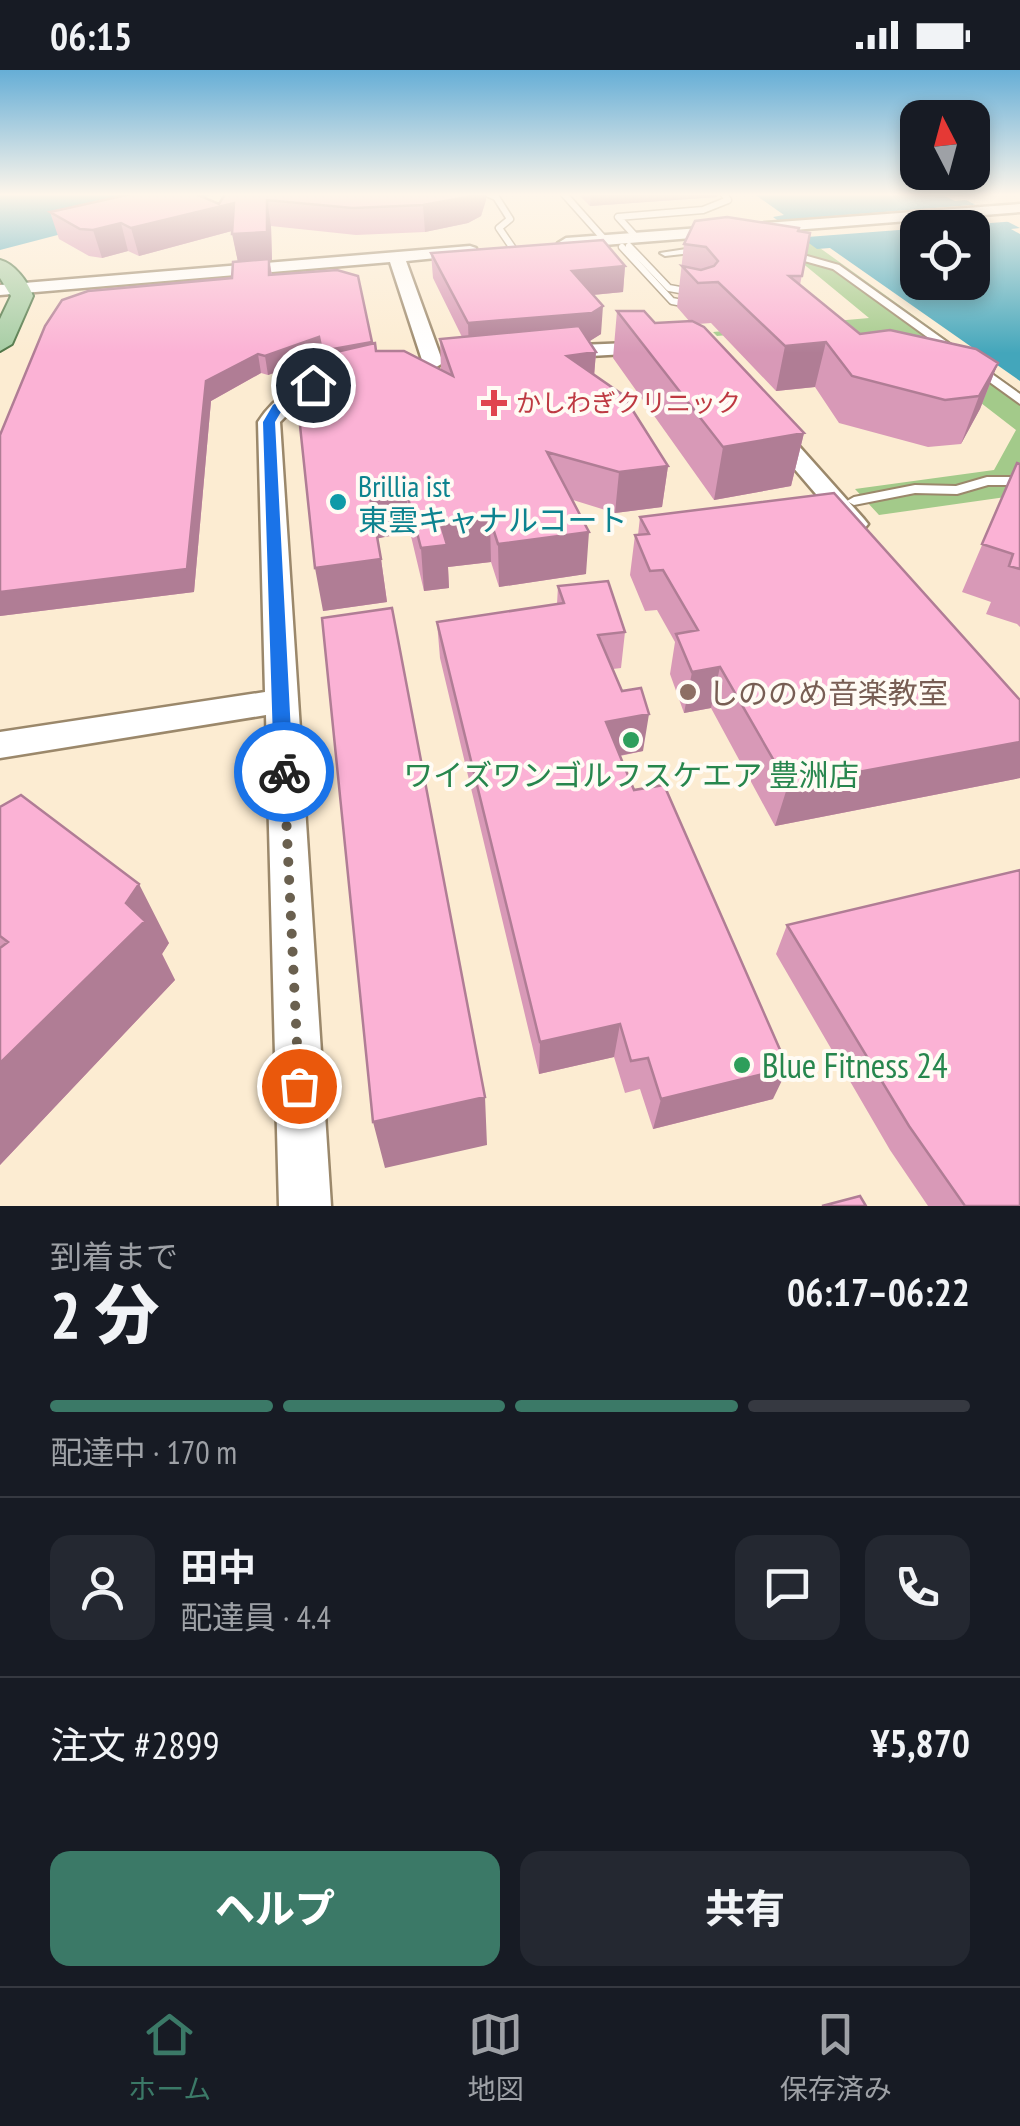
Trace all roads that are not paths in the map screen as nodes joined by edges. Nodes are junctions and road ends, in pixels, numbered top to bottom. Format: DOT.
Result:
graph roads {
  1 [pos="524,247"];
  2 [pos="551,247"];
  3 [pos="578,247"];
  4 [pos="631,247"];
  5 [pos="632,247"];
  6 [pos="721,248"];
  7 [pos="774,249"];
  8 [pos="528,250"];
  9 [pos="665,252"];
  10 [pos="487,258"];
  11 [pos="398,261"];
  12 [pos="0,266"];
  13 [pos="130,277"];
  14 [pos="10,292"];
  15 [pos="0,344"];
  16 [pos="677,353"];
  17 [pos="528,354"];
  18 [pos="463,360"];
  19 [pos="433,363"];
  20 [pos="399,367"];
  21 [pos="358,372"];
  22 [pos="1020,400"];
  23 [pos="759,416"];
  24 [pos="1020,481"];
  25 [pos="854,501"];
  26 [pos="874,545"];
  27 [pos="280,701"];
  28 [pos="0,745"];
  29 [pos="305,1206"];
  1 -- 8 [label="lane"];
  2 -- 8 [label="street"];
  3 -- 8 [label="street"];
  4 -- 5 [label="lane"];
  6 -- 9 [label="street"];
  7 -- 22 [label="street"];
  8 -- 11 [label="street"];
  10 -- 11 [label="street"];
  11 -- 13 [label="street"];
  11 -- 14 [label="street"];
  11 -- 19 [label="street"];
  12 -- 13 [label="street"];
  12 -- 14 [label="main road"];
  13 -- 14 [label="street"];
  14 -- 15 [label="main road"];
  16 -- 17 [label="street"];
  18 -- 19 [label="street"];
  19 -- 20 [label="street"];
  21 -- 27 [label="street"];
  23 -- 26 [label="street"];
  24 -- 25 [label="street"];
  27 -- 28 [label="street"];
  27 -- 29 [label="street"];
}
